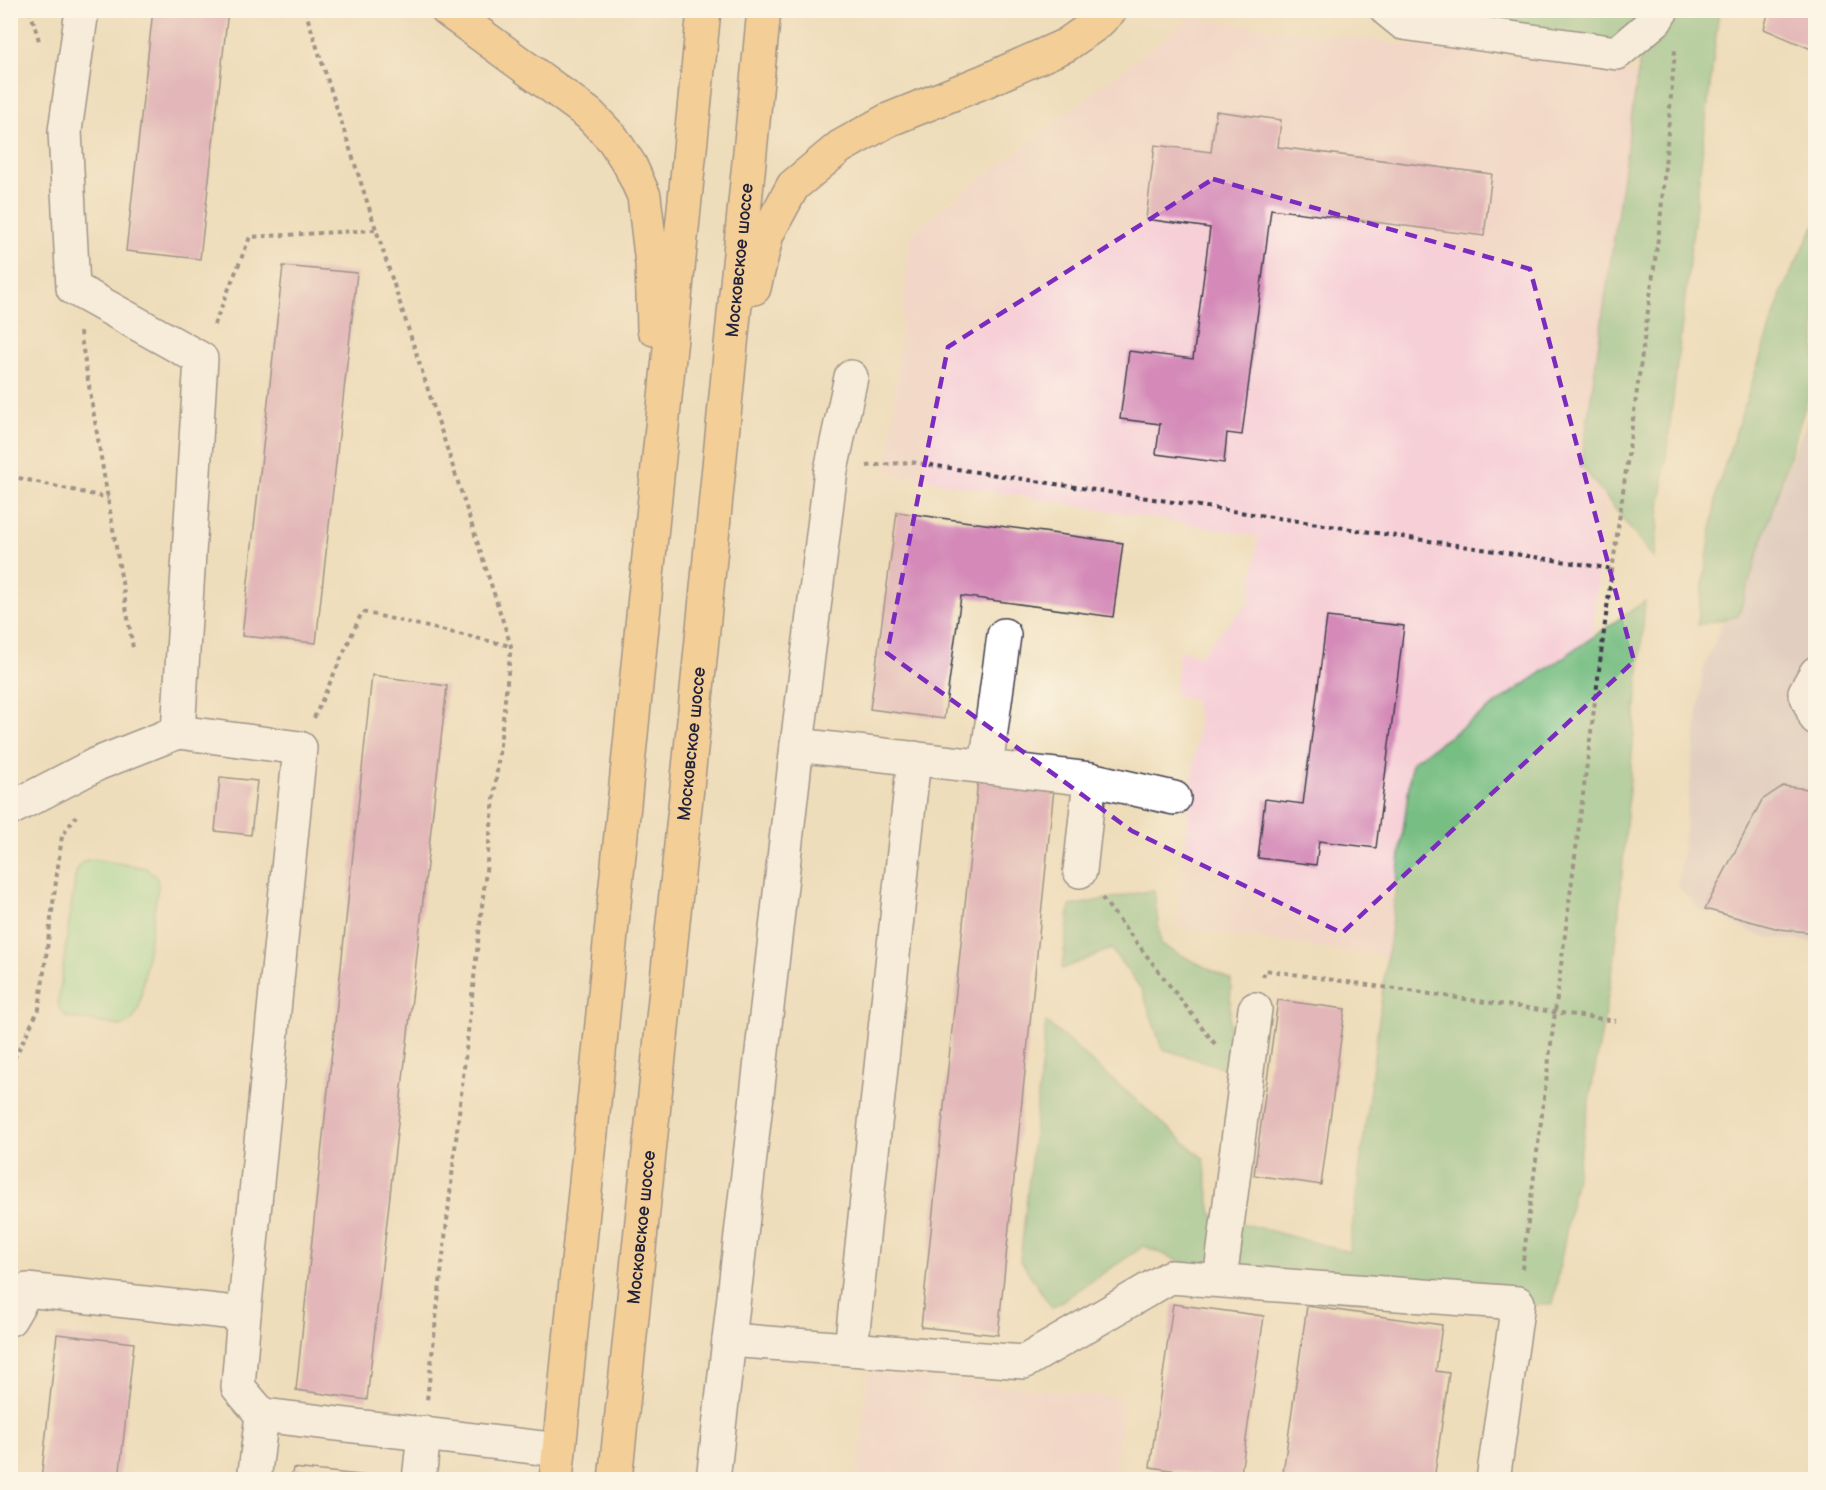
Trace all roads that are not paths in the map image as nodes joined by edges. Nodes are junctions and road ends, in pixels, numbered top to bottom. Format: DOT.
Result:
graph roads {
  1 [pos="82,10"];
  2 [pos="447,10"];
  3 [pos="704,10"];
  4 [pos="764,10"];
  5 [pos="1110,10"];
  6 [pos="1387,10"];
  7 [pos="1662,10"];
  8 [pos="852,378"];
  9 [pos="658,460"];
  10 [pos="720,464"];
  11 [pos="1004,635"];
  12 [pos="1815,673"];
  13 [pos="1815,718"];
  14 [pos="178,732"];
  15 [pos="797,745"];
  16 [pos="914,758"];
  17 [pos="986,767"];
  18 [pos="1090,779"];
  19 [pos="1174,798"];
  20 [pos="10,809"];
  21 [pos="1080,871"];
  22 [pos="1254,1009"];
  23 [pos="1220,1280"];
  24 [pos="19,1288"];
  25 [pos="244,1314"];
  26 [pos="10,1319"];
  27 [pos="729,1340"];
  28 [pos="851,1349"];
  29 [pos="262,1414"];
  30 [pos="424,1433"];
  31 [pos="557,1465"];
  32 [pos="254,1479"];
  33 [pos="419,1479"];
  34 [pos="615,1479"];
  35 [pos="713,1479"];
  36 [pos="1493,1479"];
  1 -- 14 [label="street"];
  2 -- 9 [label="main road"];
  3 -- 9 [label="main road"];
  4 -- 10 [label="main road, Московское шоссе"];
  5 -- 10 [label="main road"];
  6 -- 7 [label="street"];
  8 -- 15 [label="street"];
  9 -- 31 [label="main road"];
  10 -- 34 [label="main road, Московское шоссе"];
  11 -- 17 [label="street"];
  12 -- 13 [label="street"];
  14 -- 20 [label="street"];
  14 -- 25 [label="street"];
  15 -- 16 [label="street"];
  15 -- 27 [label="street"];
  16 -- 17 [label="street"];
  16 -- 28 [label="street"];
  17 -- 18 [label="street"];
  18 -- 19 [label="street"];
  18 -- 21 [label="street"];
  22 -- 23 [label="street"];
  23 -- 28 [label="street"];
  23 -- 36 [label="street"];
  24 -- 25 [label="street"];
  24 -- 26 [label="street"];
  25 -- 29 [label="street"];
  27 -- 28 [label="street"];
  27 -- 35 [label="street"];
  29 -- 30 [label="street"];
  29 -- 32 [label="street"];
  30 -- 31 [label="street"];
  30 -- 33 [label="street"];
}
